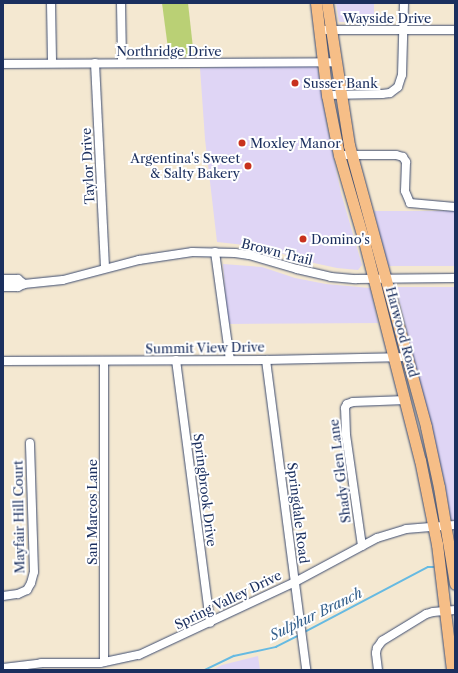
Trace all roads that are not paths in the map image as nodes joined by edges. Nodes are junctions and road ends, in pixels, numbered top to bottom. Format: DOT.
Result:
graph roads {
  1 [pos="51,3"];
  2 [pos="121,3"];
  3 [pos="316,3"];
  4 [pos="327,3"];
  5 [pos="404,3"];
  6 [pos="325,30"];
  7 [pos="403,30"];
  8 [pos="455,30"];
  9 [pos="323,62"];
  10 [pos="336,62"];
  11 [pos="52,63"];
  12 [pos="95,63"];
  13 [pos="122,63"];
  14 [pos="3,64"];
  15 [pos="327,95"];
  16 [pos="341,95"];
  17 [pos="339,155"];
  18 [pos="352,155"];
  19 [pos="455,207"];
  20 [pos="215,252"];
  21 [pos="105,268"];
  22 [pos="455,278"];
  23 [pos="3,279"];
  24 [pos="374,279"];
  25 [pos="386,279"];
  26 [pos="24,284"];
  27 [pos="3,288"];
  28 [pos="394,357"];
  29 [pos="408,357"];
  30 [pos="176,360"];
  31 [pos="230,360"];
  32 [pos="266,360"];
  33 [pos="3,361"];
  34 [pos="104,361"];
  35 [pos="406,400"];
  36 [pos="30,443"];
  37 [pos="450,525"];
  38 [pos="433,526"];
  39 [pos="362,546"];
  40 [pos="295,582"];
  41 [pos="455,584"];
  42 [pos="3,596"];
  43 [pos="450,610"];
  44 [pos="210,623"];
  45 [pos="104,662"];
  46 [pos="25,667"];
  47 [pos="3,668"];
  48 [pos="306,670"];
  49 [pos="378,670"];
  50 [pos="452,670"];
  1 -- 11 [label="street"];
  2 -- 13 [label="street"];
  3 -- 6 [label="main road, Harwood Road"];
  4 -- 6 [label="main road, Harwood Road"];
  5 -- 7 [label="street"];
  6 -- 7 [label="street, Wayside Drive"];
  6 -- 9 [label="main road, Harwood Road"];
  6 -- 10 [label="main road, Harwood Road"];
  7 -- 8 [label="street, Wayside Drive"];
  7 -- 16 [label="street"];
  9 -- 10 [label="street, Northridge Drive"];
  9 -- 13 [label="street, Northridge Drive"];
  9 -- 15 [label="main road, Harwood Road"];
  10 -- 16 [label="main road, Harwood Road"];
  11 -- 12 [label="street, Northridge Drive"];
  11 -- 14 [label="street, Northridge Drive"];
  12 -- 13 [label="street, Northridge Drive"];
  12 -- 21 [label="street, Taylor Drive"];
  15 -- 16 [label="street"];
  15 -- 17 [label="main road, Harwood Road"];
  16 -- 18 [label="main road, Harwood Road"];
  17 -- 18 [label="street"];
  17 -- 24 [label="main road, Harwood Road"];
  18 -- 19 [label="street"];
  18 -- 25 [label="main road, Harwood Road"];
  20 -- 21 [label="street, Brown Trail"];
  20 -- 24 [label="street, Brown Trail"];
  20 -- 31 [label="street"];
  21 -- 26 [label="street, Brown Trail"];
  22 -- 25 [label="street, Brown Trail"];
  23 -- 26 [label="street, Brown Trail"];
  24 -- 25 [label="street, Brown Trail"];
  24 -- 28 [label="main road, Harwood Road"];
  25 -- 29 [label="main road, Harwood Road"];
  26 -- 27 [label="street, Brown Trail"];
  28 -- 29 [label="street, Summit View Drive"];
  28 -- 32 [label="street, Summit View Drive"];
  28 -- 35 [label="main road, Harwood Road"];
  29 -- 37 [label="main road, Harwood Road"];
  30 -- 31 [label="street, Summit View Drive"];
  30 -- 34 [label="street, Summit View Drive"];
  30 -- 44 [label="street, Springbrook Drive"];
  31 -- 32 [label="street, Summit View Drive"];
  32 -- 40 [label="street, Springdale Road"];
  33 -- 34 [label="street, Summit View Drive"];
  34 -- 45 [label="street, San Marcos Lane"];
  35 -- 38 [label="main road, Harwood Road"];
  35 -- 39 [label="street, Shady Glen Lane"];
  36 -- 42 [label="street, Mayfair Hill Court"];
  37 -- 38 [label="street, Spring Valley Drive"];
  37 -- 41 [label="main road, Harwood Road"];
  38 -- 39 [label="street, Spring Valley Drive"];
  38 -- 43 [label="main road, Harwood Road"];
  39 -- 40 [label="street, Spring Valley Drive"];
  40 -- 44 [label="street, Spring Valley Drive"];
  40 -- 48 [label="street, Springdale Road"];
  43 -- 49 [label="street"];
  43 -- 50 [label="main road, Harwood Road"];
  44 -- 45 [label="street, Spring Valley Drive"];
  45 -- 46 [label="street, Spring Valley Drive"];
  46 -- 47 [label="street, Spring Valley Drive"];
}
